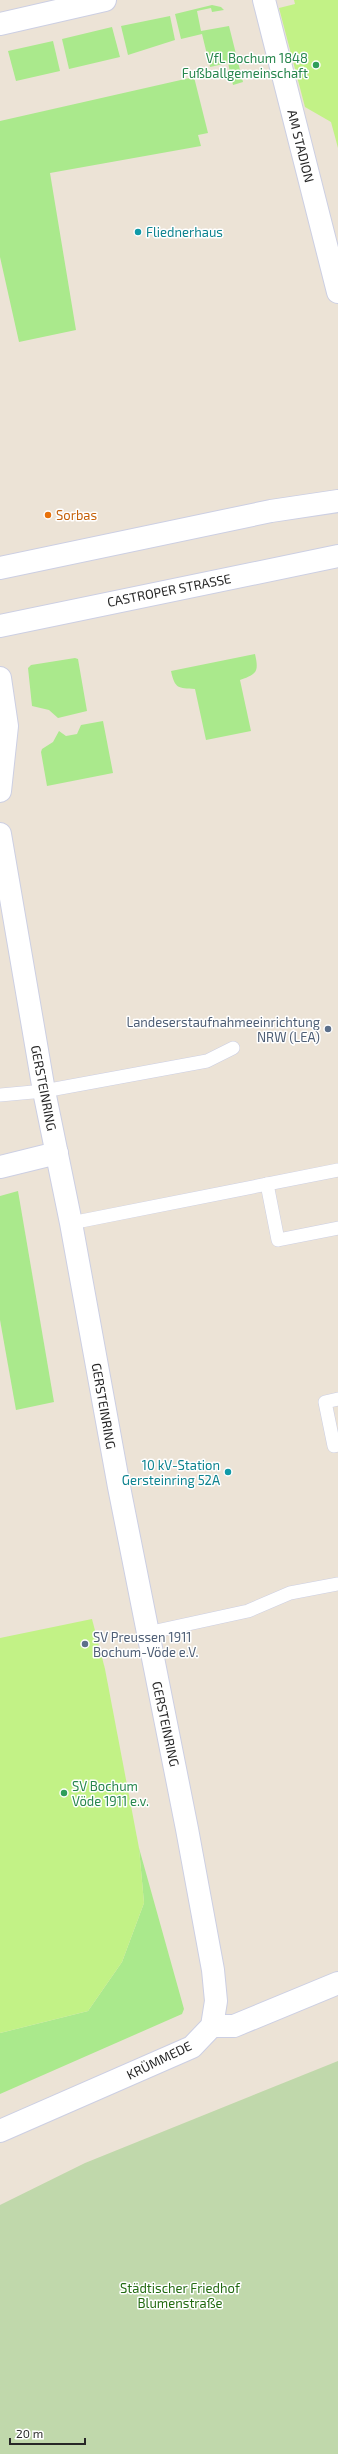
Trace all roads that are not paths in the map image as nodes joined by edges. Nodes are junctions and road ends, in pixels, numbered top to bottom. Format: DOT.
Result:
graph roads {
  1 [pos="105,0"];
  2 [pos="264,0"];
  3 [pos="0,24"];
  4 [pos="338,292"];
  5 [pos="338,501"];
  6 [pos="338,556"];
  7 [pos="0,568"];
  8 [pos="0,626"];
  9 [pos="0,678"];
  10 [pos="0,792"];
  11 [pos="0,834"];
  12 [pos="234,1048"];
  13 [pos="44,1091"];
  14 [pos="0,1096"];
  15 [pos="57,1153"];
  16 [pos="0,1167"];
  17 [pos="338,1170"];
  18 [pos="267,1184"];
  19 [pos="71,1223"];
  20 [pos="338,1228"];
  21 [pos="338,1399"];
  22 [pos="338,1445"];
  23 [pos="338,1584"];
  24 [pos="147,1633"];
  25 [pos="338,1983"];
  26 [pos="212,2026"];
  27 [pos="0,2131"];
  1 -- 3 [label="street"];
  2 -- 4 [label="street, AM STADION"];
  5 -- 7 [label="street"];
  6 -- 8 [label="street, CASTROPER STRASSE"];
  9 -- 10 [label="street"];
  11 -- 13 [label="street, GERSTEINRING"];
  12 -- 13 [label="lane"];
  13 -- 14 [label="lane"];
  13 -- 15 [label="street, GERSTEINRING"];
  15 -- 16 [label="street"];
  15 -- 19 [label="street, GERSTEINRING"];
  17 -- 18 [label="lane"];
  18 -- 19 [label="lane"];
  18 -- 20 [label="lane"];
  19 -- 24 [label="street, GERSTEINRING"];
  21 -- 22 [label="lane"];
  23 -- 24 [label="lane"];
  24 -- 26 [label="street, GERSTEINRING"];
  25 -- 26 [label="street"];
  26 -- 27 [label="street, KRÜMMEDE"];
}
